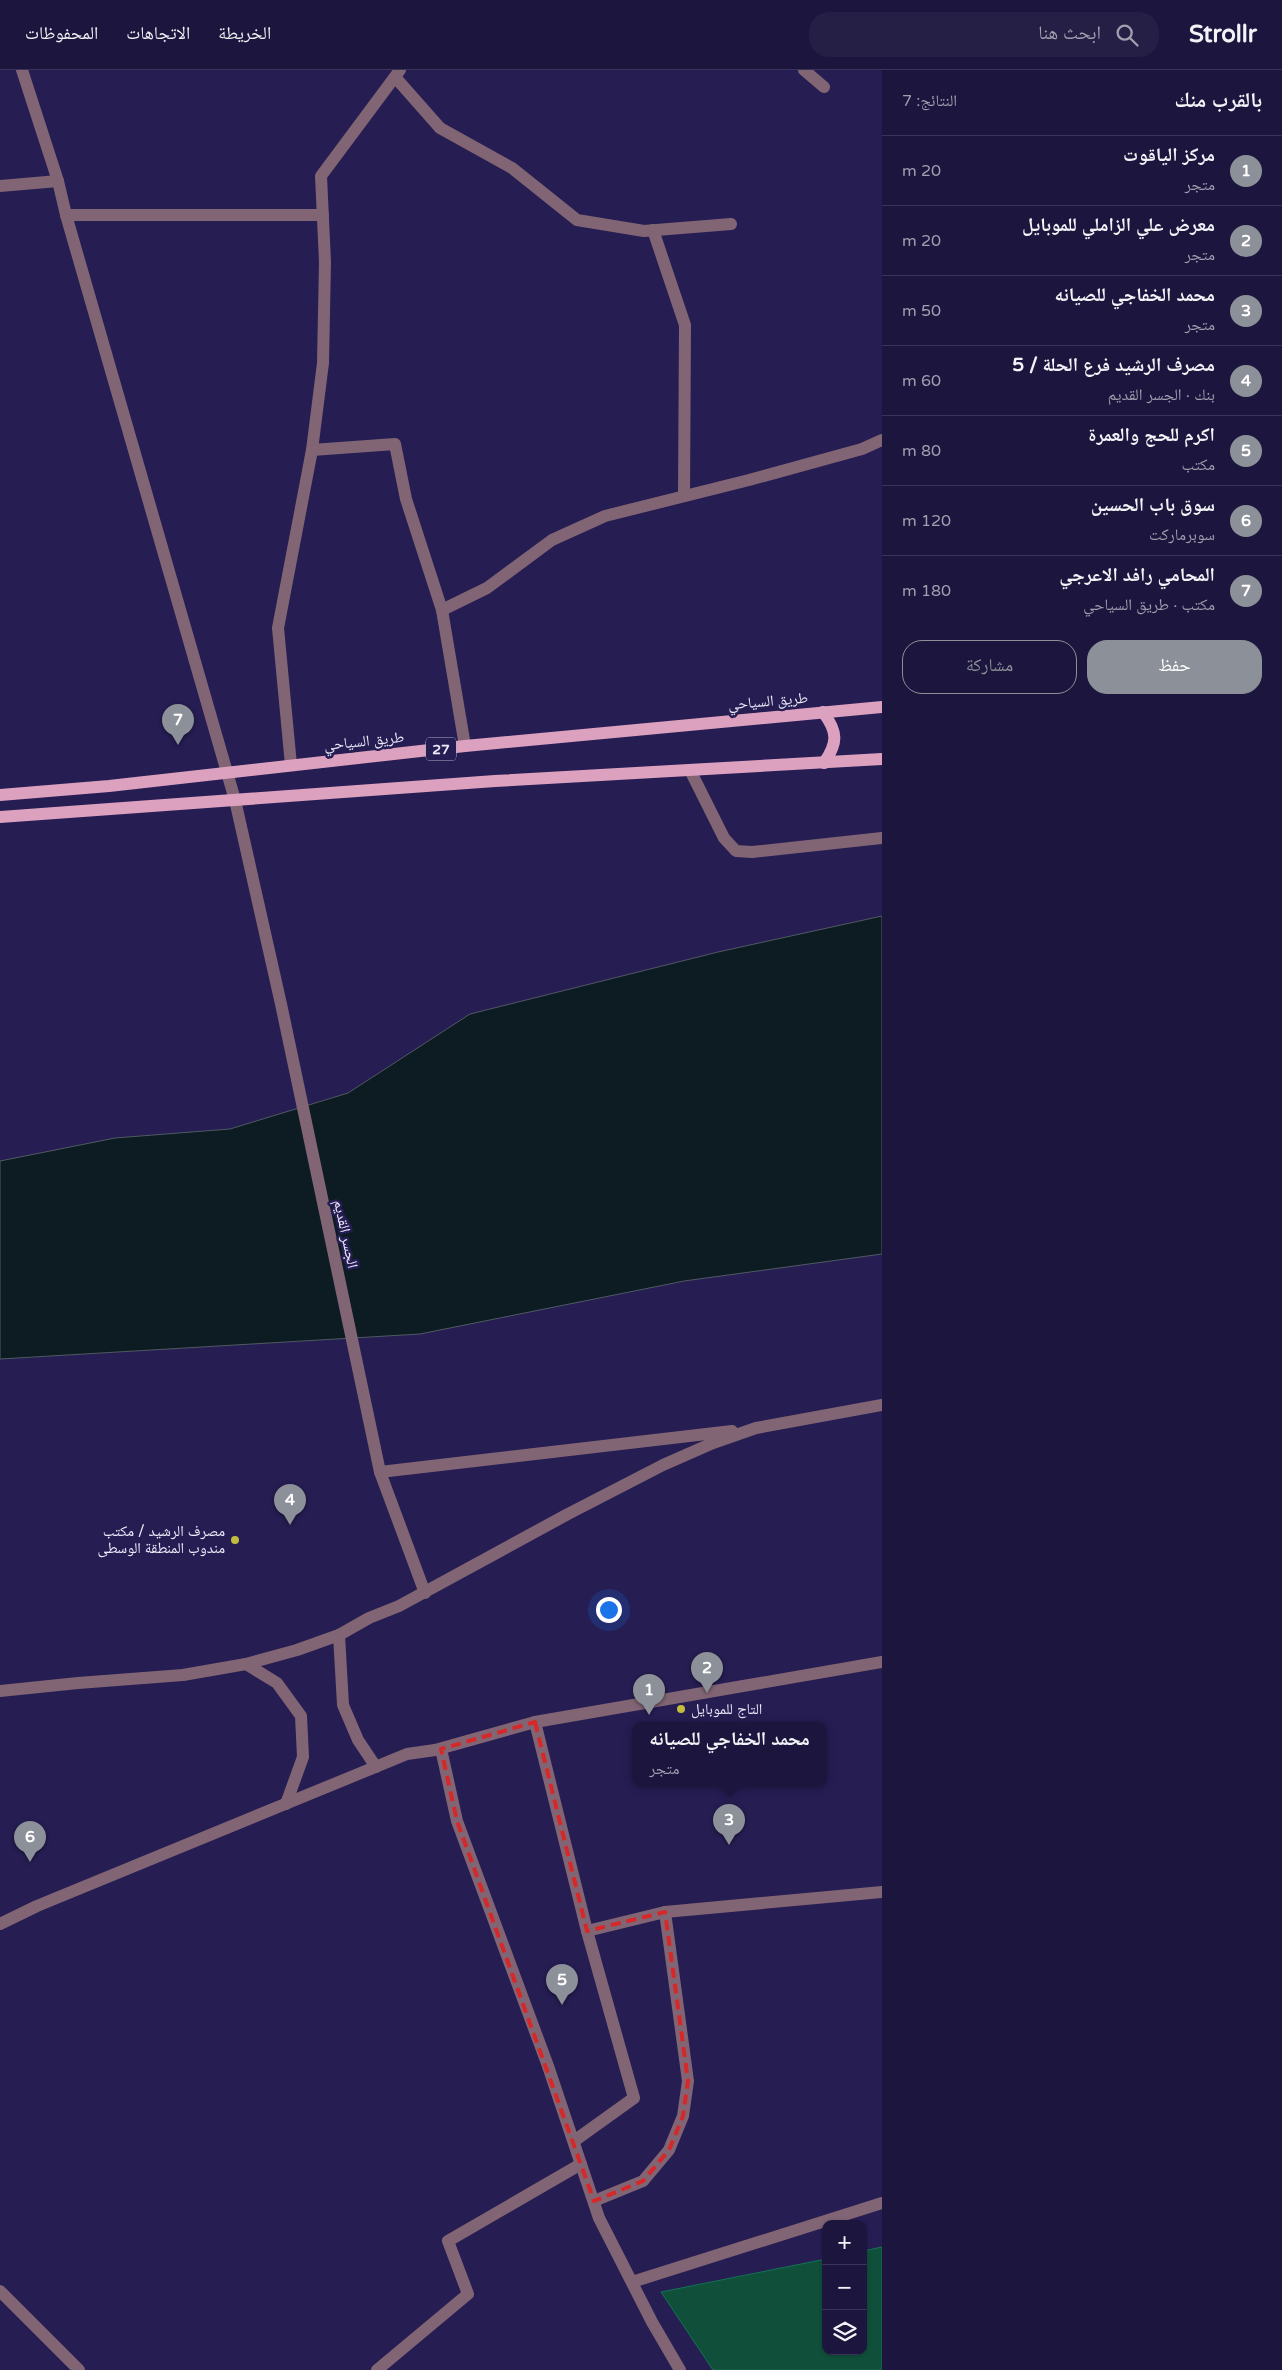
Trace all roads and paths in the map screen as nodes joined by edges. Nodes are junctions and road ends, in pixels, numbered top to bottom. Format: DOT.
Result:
graph roads {
  1 [pos="22,70"];
  2 [pos="804,70"];
  3 [pos="398,74"];
  4 [pos="824,87"];
  5 [pos="58,181"];
  6 [pos="0,186"];
  7 [pos="66,215"];
  8 [pos="323,215"];
  9 [pos="731,224"];
  10 [pos="653,230"];
  11 [pos="882,440"];
  12 [pos="312,450"];
  13 [pos="684,496"];
  14 [pos="442,610"];
  15 [pos="882,707"];
  16 [pos="823,712"];
  17 [pos="464,746"];
  18 [pos="882,759"];
  19 [pos="824,763"];
  20 [pos="291,766"];
  21 [pos="690,770"];
  22 [pos="227,773"];
  23 [pos="0,795"];
  24 [pos="234,800"];
  25 [pos="0,817"];
  26 [pos="882,838"];
  27 [pos="881,1409"];
  28 [pos="756,1428"];
  29 [pos="380,1472"];
  30 [pos="425,1593"];
  31 [pos="339,1635"];
  32 [pos="882,1662"];
  33 [pos="246,1664"];
  34 [pos="0,1691"];
  35 [pos="535,1722"];
  36 [pos="441,1749"];
  37 [pos="376,1767"];
  38 [pos="286,1804"];
  39 [pos="882,1892"];
  40 [pos="665,1912"];
  41 [pos="0,1924"];
  42 [pos="587,1931"];
  43 [pos="574,2141"];
  44 [pos="581,2164"];
  45 [pos="594,2201"];
  46 [pos="882,2203"];
  47 [pos="632,2282"];
  48 [pos="0,2291"];
  49 [pos="79,2370"];
  50 [pos="377,2370"];
  51 [pos="680,2370"];
  1 -- 5 [label="street, الجسر القديم"];
  2 -- 4 [label="street"];
  3 -- 8 [label="street"];
  3 -- 10 [label="street"];
  5 -- 6 [label="street"];
  5 -- 7 [label="street, الجسر القديم"];
  7 -- 8 [label="street"];
  7 -- 22 [label="street, الجسر القديم"];
  8 -- 12 [label="street"];
  9 -- 10 [label="street"];
  10 -- 13 [label="street"];
  11 -- 13 [label="street"];
  12 -- 14 [label="street"];
  12 -- 20 [label="street"];
  13 -- 14 [label="street"];
  14 -- 17 [label="street"];
  15 -- 16 [label="main road, طريق السياحي / 27"];
  16 -- 17 [label="main road, طريق السياحي / 27"];
  16 -- 19 [label="main road"];
  17 -- 20 [label="main road, طريق السياحي / 27"];
  18 -- 19 [label="main road"];
  19 -- 21 [label="main road"];
  20 -- 22 [label="main road, طريق السياحي / 27"];
  21 -- 24 [label="main road"];
  21 -- 26 [label="street"];
  22 -- 23 [label="main road, طريق السياحي / 27"];
  22 -- 24 [label="street, الجسر القديم"];
  24 -- 25 [label="main road"];
  24 -- 29 [label="street, الجسر القديم"];
  27 -- 28 [label="street"];
  28 -- 29 [label="street"];
  28 -- 30 [label="street"];
  29 -- 30 [label="street, الجسر القديم"];
  30 -- 31 [label="street"];
  31 -- 33 [label="street"];
  31 -- 37 [label="street"];
  32 -- 35 [label="street"];
  33 -- 34 [label="street"];
  33 -- 38 [label="street"];
  35 -- 36 [label="street"];
  35 -- 42 [label="street"];
  36 -- 37 [label="street"];
  36 -- 43 [label="street"];
  37 -- 38 [label="street"];
  38 -- 41 [label="street"];
  39 -- 40 [label="street"];
  40 -- 42 [label="street"];
  40 -- 45 [label="street"];
  42 -- 43 [label="street"];
  43 -- 44 [label="street"];
  44 -- 45 [label="street"];
  44 -- 50 [label="street"];
  45 -- 47 [label="street"];
  46 -- 47 [label="street"];
  47 -- 51 [label="street"];
  48 -- 49 [label="street"];
}
